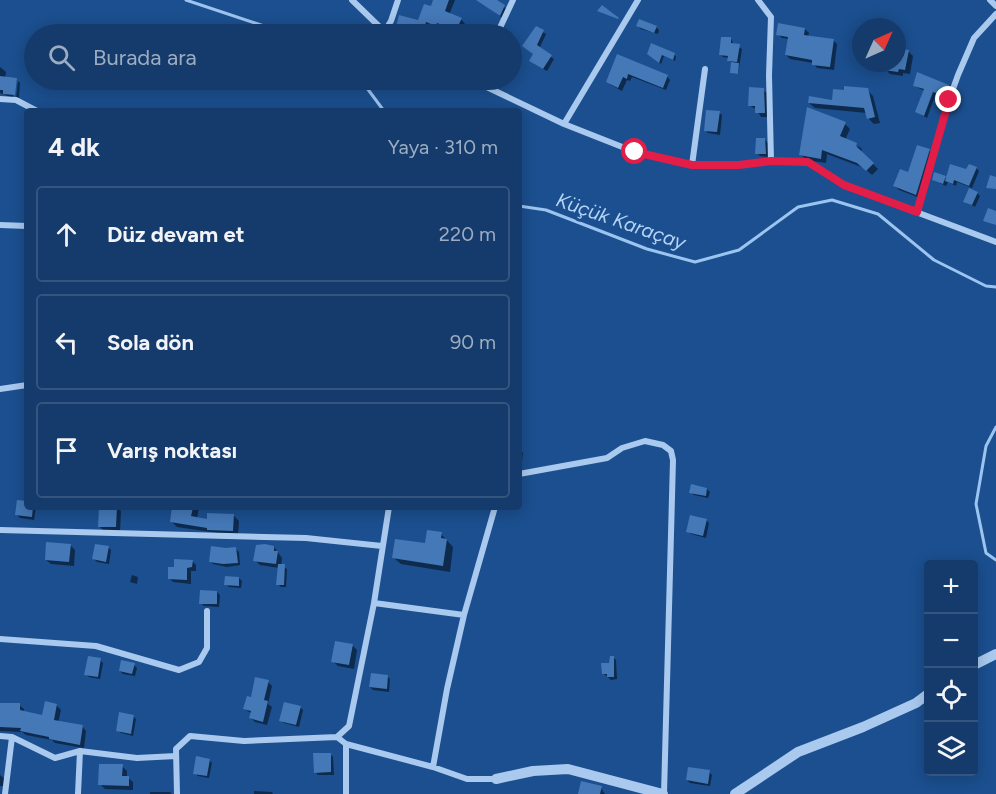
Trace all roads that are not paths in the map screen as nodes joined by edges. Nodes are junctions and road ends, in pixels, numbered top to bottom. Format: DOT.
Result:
graph roads {
  1 [pos="352,0"];
  2 [pos="398,0"];
  3 [pos="513,0"];
  4 [pos="638,0"];
  5 [pos="758,0"];
  6 [pos="990,0"];
  7 [pos="996,6"];
  8 [pos="996,14"];
  9 [pos="377,24"];
  10 [pos="390,24"];
  11 [pos="502,24"];
  12 [pos="705,69"];
  13 [pos="495,90"];
  14 [pos="0,99"];
  15 [pos="31,108"];
  16 [pos="564,124"];
  17 [pos="771,161"];
  18 [pos="692,165"];
  19 [pos="917,212"];
  20 [pos="0,225"];
  21 [pos="24,226"];
  22 [pos="996,242"];
  23 [pos="24,385"];
  24 [pos="0,389"];
  25 [pos="522,473"];
  26 [pos="388,510"];
  27 [pos="494,510"];
  28 [pos="0,531"];
  29 [pos="382,546"];
  30 [pos="374,603"];
  31 [pos="207,611"];
  32 [pos="464,615"];
  33 [pos="0,639"];
  34 [pos="996,654"];
  35 [pos="978,663"];
  36 [pos="924,697"];
  37 [pos="0,736"];
  38 [pos="12,737"];
  39 [pos="337,737"];
  40 [pos="346,744"];
  41 [pos="80,751"];
  42 [pos="176,756"];
  43 [pos="434,767"];
  44 [pos="496,779"];
  45 [pos="5,794"];
  46 [pos="78,794"];
  47 [pos="177,794"];
  48 [pos="346,794"];
  49 [pos="664,794"];
  50 [pos="735,794"];
  1 -- 9 [label="street"];
  2 -- 10 [label="street"];
  3 -- 11 [label="street"];
  4 -- 16 [label="street"];
  5 -- 17 [label="street"];
  6 -- 7 [label="street"];
  8 -- 19 [label="street"];
  12 -- 18 [label="street"];
  13 -- 16 [label="street"];
  14 -- 15 [label="street"];
  16 -- 18 [label="street"];
  17 -- 18 [label="street"];
  17 -- 19 [label="street"];
  19 -- 22 [label="street"];
  20 -- 21 [label="street"];
  23 -- 24 [label="street"];
  25 -- 49 [label="street"];
  26 -- 29 [label="street"];
  27 -- 32 [label="street"];
  28 -- 29 [label="street"];
  29 -- 30 [label="street"];
  30 -- 32 [label="street"];
  30 -- 39 [label="street"];
  31 -- 33 [label="street"];
  32 -- 43 [label="street"];
  34 -- 35 [label="street"];
  36 -- 50 [label="street"];
  37 -- 38 [label="street"];
  38 -- 41 [label="street"];
  38 -- 45 [label="street"];
  39 -- 40 [label="street"];
  39 -- 42 [label="street"];
  40 -- 43 [label="street"];
  40 -- 48 [label="street"];
  41 -- 42 [label="street"];
  41 -- 46 [label="street"];
  42 -- 47 [label="street"];
  43 -- 44 [label="street"];
  44 -- 49 [label="street"];
}
